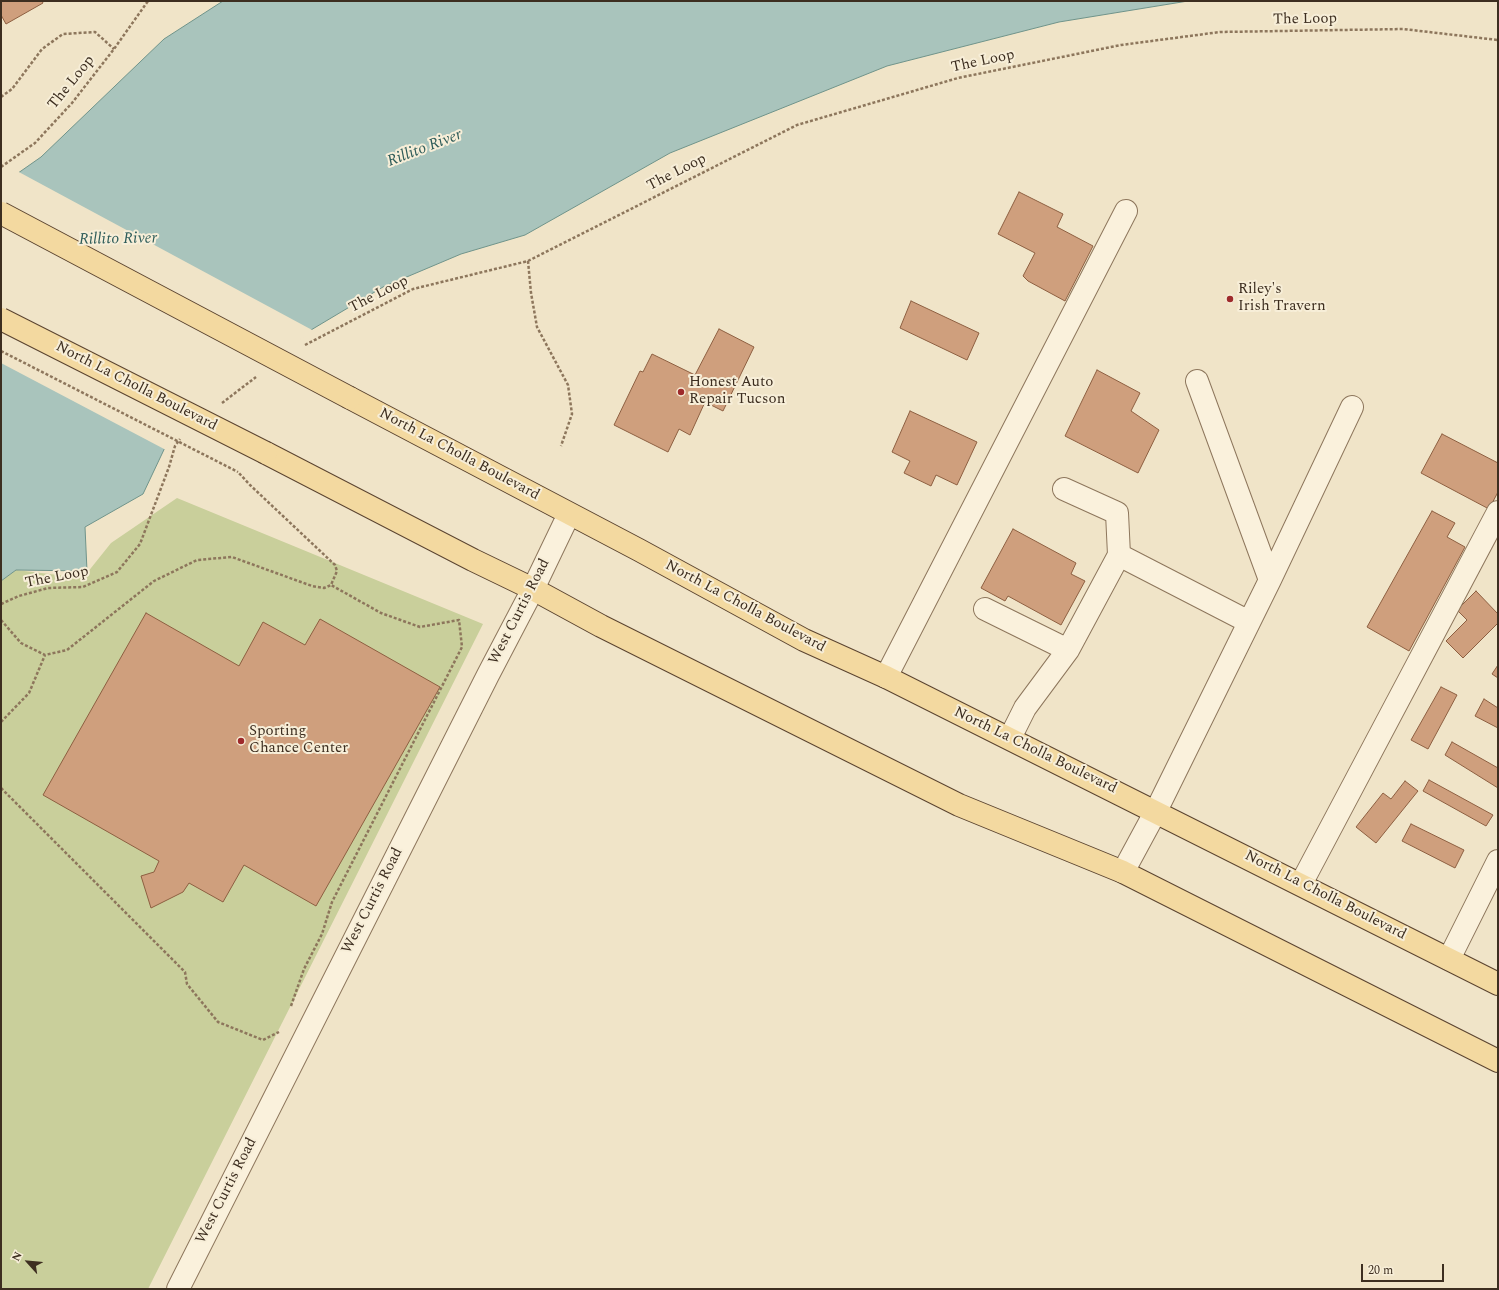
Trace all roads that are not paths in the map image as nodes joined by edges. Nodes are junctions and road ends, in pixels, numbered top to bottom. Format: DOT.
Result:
graph roads {
  1 [pos="1126,211"];
  2 [pos="1,212"];
  3 [pos="1,319"];
  4 [pos="1197,381"];
  5 [pos="1352,407"];
  6 [pos="1064,489"];
  7 [pos="1498,512"];
  8 [pos="569,514"];
  9 [pos="1119,555"];
  10 [pos="1270,580"];
  11 [pos="533,589"];
  12 [pos="985,609"];
  13 [pos="1249,622"];
  14 [pos="1068,650"];
  15 [pos="886,676"];
  16 [pos="1010,738"];
  17 [pos="1156,811"];
  18 [pos="1498,861"];
  19 [pos="1123,872"];
  20 [pos="1301,884"];
  21 [pos="1449,959"];
  22 [pos="1498,984"];
  23 [pos="1498,1061"];
  24 [pos="178,1289"];
  1 -- 15 [label="street"];
  2 -- 8 [label="main road, North La Cholla Boulevard, bridge"];
  3 -- 11 [label="main road, North La Cholla Boulevard, bridge"];
  4 -- 10 [label="street"];
  5 -- 10 [label="street"];
  6 -- 9 [label="street"];
  7 -- 20 [label="street"];
  8 -- 11 [label="street, West Curtis Road"];
  8 -- 15 [label="main road, North La Cholla Boulevard"];
  9 -- 13 [label="street"];
  9 -- 14 [label="street"];
  10 -- 13 [label="street"];
  11 -- 19 [label="main road, North La Cholla Boulevard"];
  11 -- 24 [label="street, West Curtis Road"];
  12 -- 14 [label="street"];
  13 -- 17 [label="street"];
  14 -- 16 [label="street"];
  15 -- 16 [label="main road, North La Cholla Boulevard"];
  16 -- 17 [label="main road, North La Cholla Boulevard"];
  17 -- 19 [label="street"];
  17 -- 20 [label="main road, North La Cholla Boulevard"];
  18 -- 21 [label="street"];
  19 -- 23 [label="main road, North La Cholla Boulevard"];
  20 -- 21 [label="main road, North La Cholla Boulevard"];
  21 -- 22 [label="main road, North La Cholla Boulevard"];
}
